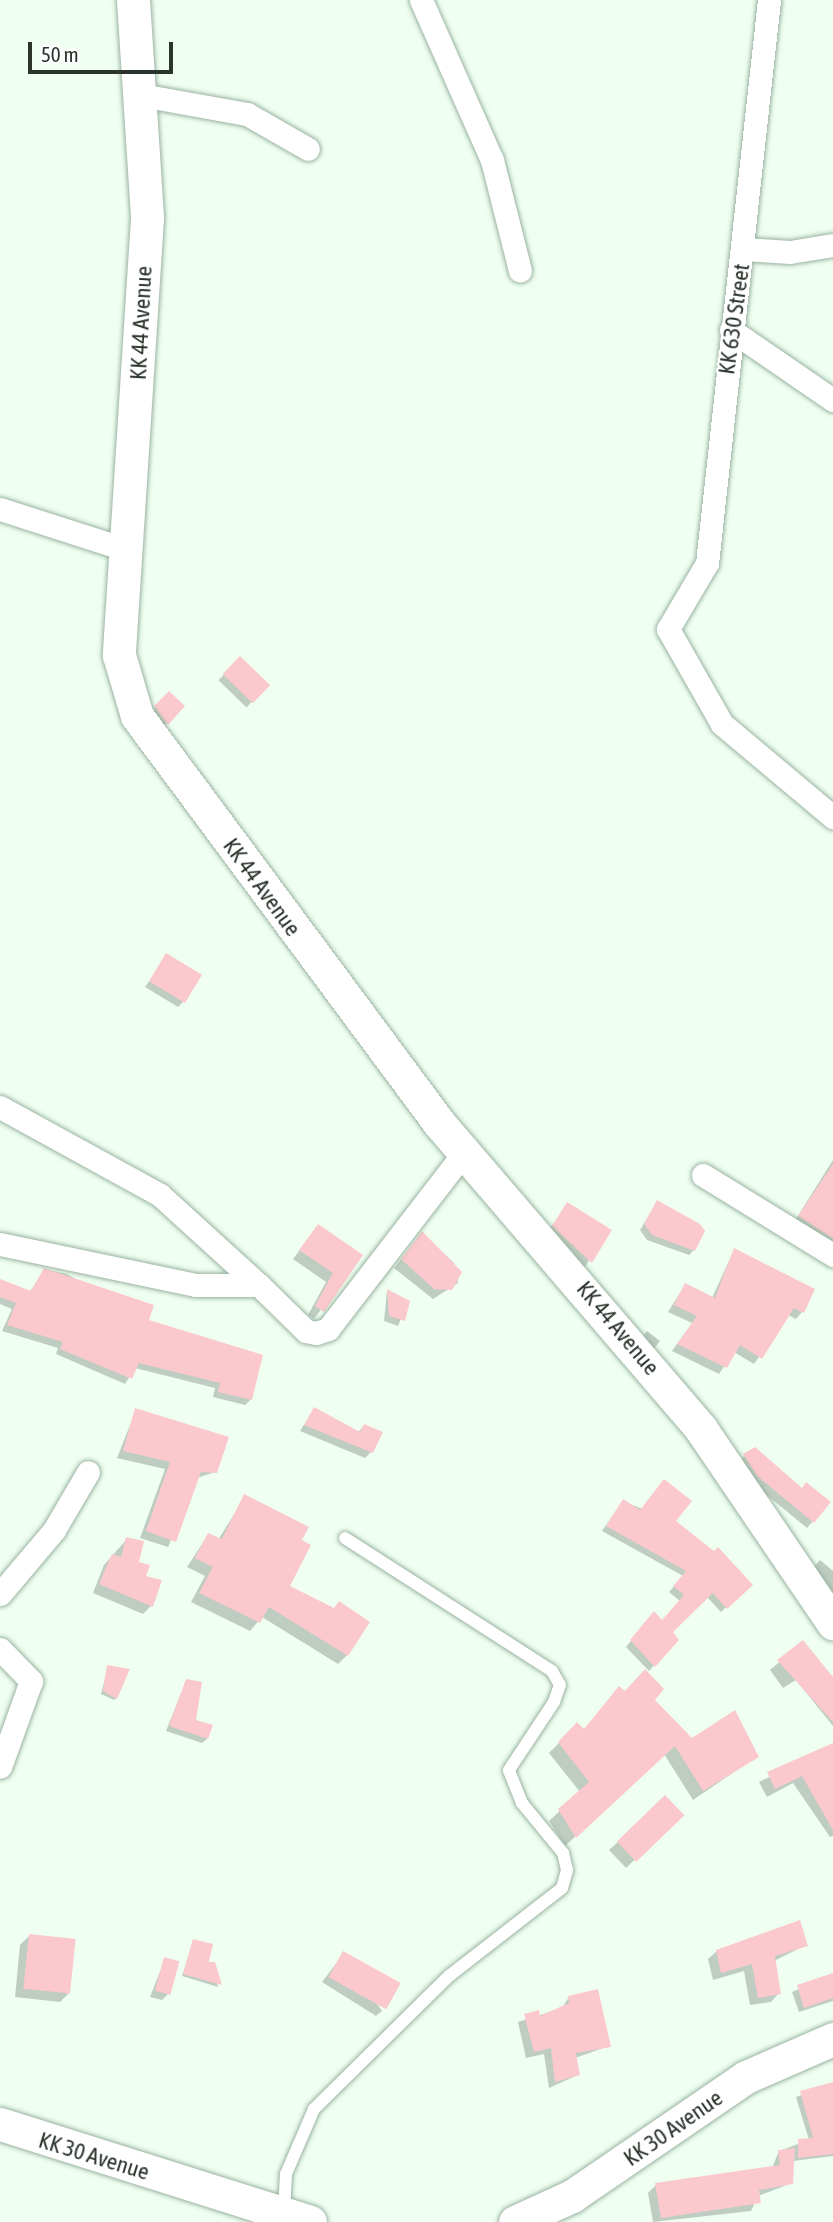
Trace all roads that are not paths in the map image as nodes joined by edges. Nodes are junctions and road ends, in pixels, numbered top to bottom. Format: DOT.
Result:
graph roads {
  1 [pos="133,0"];
  2 [pos="421,0"];
  3 [pos="769,0"];
  4 [pos="141,95"];
  5 [pos="308,149"];
  6 [pos="833,244"];
  7 [pos="744,249"];
  8 [pos="520,271"];
  9 [pos="731,330"];
  10 [pos="833,400"];
  11 [pos="0,509"];
  12 [pos="128,550"];
  13 [pos="833,817"];
  14 [pos="0,1107"];
  15 [pos="466,1150"];
  16 [pos="703,1175"];
  17 [pos="0,1244"];
  18 [pos="833,1255"];
  19 [pos="259,1285"];
  20 [pos="88,1472"];
  21 [pos="345,1538"];
  22 [pos="0,1594"];
  23 [pos="833,1623"];
  24 [pos="0,1649"];
  25 [pos="0,1767"];
  26 [pos="833,2039"];
  27 [pos="0,2124"];
  28 [pos="297,2217"];
  29 [pos="515,2222"];
  1 -- 4 [label="main road, KK 44 Avenue"];
  2 -- 8 [label="street"];
  3 -- 7 [label="street, KK 630 Street"];
  4 -- 5 [label="street"];
  4 -- 12 [label="main road, KK 44 Avenue"];
  6 -- 7 [label="street"];
  7 -- 9 [label="street, KK 630 Street"];
  9 -- 10 [label="street"];
  9 -- 13 [label="street, KK 630 Street"];
  11 -- 12 [label="street"];
  12 -- 15 [label="main road, KK 44 Avenue"];
  14 -- 19 [label="street"];
  15 -- 19 [label="street"];
  15 -- 23 [label="main road, KK 44 Avenue"];
  16 -- 18 [label="street"];
  17 -- 19 [label="street"];
  20 -- 22 [label="street"];
  21 -- 28 [label="lane"];
  24 -- 25 [label="street"];
  26 -- 29 [label="main road, KK 30 Avenue"];
  27 -- 28 [label="main road, KK 30 Avenue"];
}
